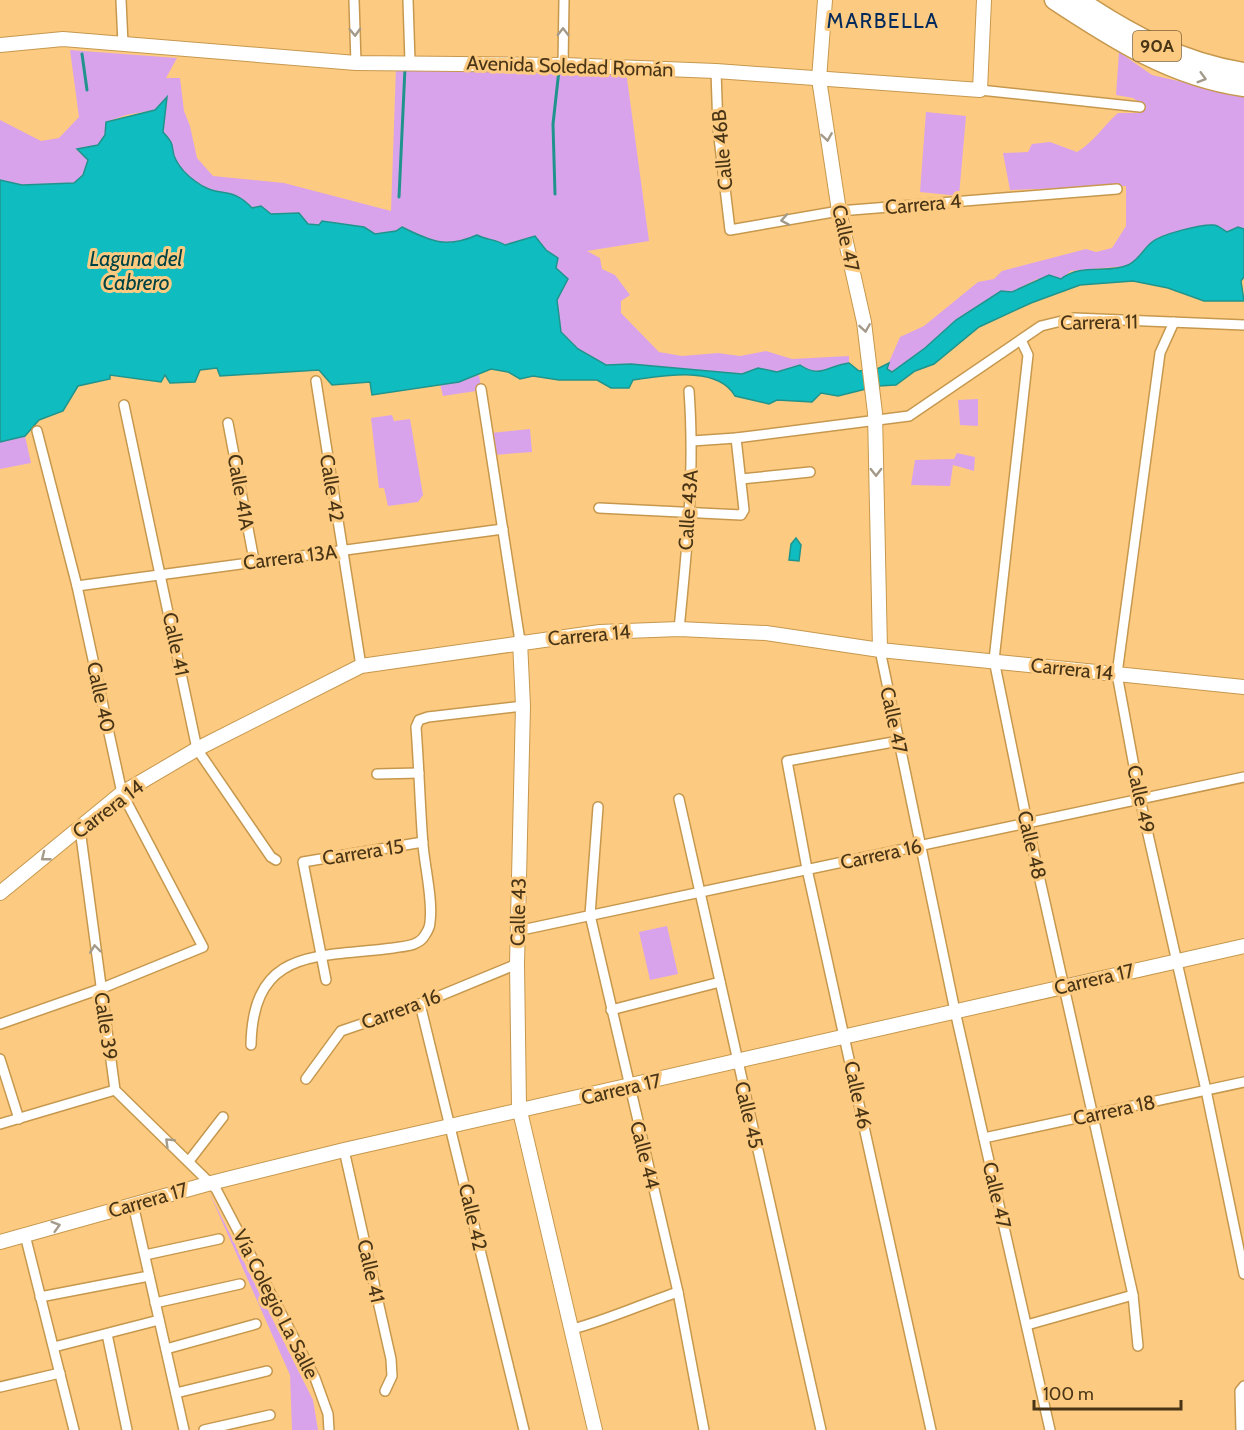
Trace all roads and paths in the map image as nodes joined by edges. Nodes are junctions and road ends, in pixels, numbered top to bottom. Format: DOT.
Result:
graph roads {
  1 [pos="121,0"];
  2 [pos="354,0"];
  3 [pos="408,0"];
  4 [pos="564,0"];
  5 [pos="825,0"];
  6 [pos="984,0"];
  7 [pos="1054,0"];
  8 [pos="1079,0"];
  9 [pos="123,44"];
  10 [pos="0,45"];
  11 [pos="410,62"];
  12 [pos="356,63"];
  13 [pos="563,65"];
  14 [pos="716,70"];
  15 [pos="1244,72"];
  16 [pos="819,79"];
  17 [pos="1244,87"];
  18 [pos="980,90"];
  19 [pos="1140,107"];
  20 [pos="1117,189"];
  21 [pos="839,211"];
  22 [pos="730,230"];
  23 [pos="1174,322"];
  24 [pos="1244,325"];
  25 [pos="1021,340"];
  26 [pos="316,381"];
  27 [pos="481,389"];
  28 [pos="689,391"];
  29 [pos="124,405"];
  30 [pos="875,417"];
  31 [pos="228,423"];
  32 [pos="37,431"];
  33 [pos="736,438"];
  34 [pos="692,441"];
  35 [pos="810,472"];
  36 [pos="741,479"];
  37 [pos="599,508"];
  38 [pos="690,511"];
  39 [pos="503,529"];
  40 [pos="342,550"];
  41 [pos="254,560"];
  42 [pos="161,574"];
  43 [pos="77,586"];
  44 [pos="679,630"];
  45 [pos="520,641"];
  46 [pos="880,650"];
  47 [pos="994,660"];
  48 [pos="361,666"];
  49 [pos="1117,674"];
  50 [pos="1244,687"];
  51 [pos="523,706"];
  52 [pos="899,741"];
  53 [pos="196,749"];
  54 [pos="419,773"];
  55 [pos="377,774"];
  56 [pos="1244,777"];
  57 [pos="122,793"];
  58 [pos="679,799"];
  59 [pos="1140,799"];
  60 [pos="598,807"];
  61 [pos="1027,822"];
  62 [pos="80,829"];
  63 [pos="423,842"];
  64 [pos="920,845"];
  65 [pos="276,860"];
  66 [pos="807,869"];
  67 [pos="0,892"];
  68 [pos="700,892"];
  69 [pos="590,915"];
  70 [pos="517,931"];
  71 [pos="1244,946"];
  72 [pos="320,955"];
  73 [pos="1177,960"];
  74 [pos="517,964"];
  75 [pos="326,980"];
  76 [pos="720,982"];
  77 [pos="1065,986"];
  78 [pos="100,989"];
  79 [pos="420,1004"];
  80 [pos="611,1010"];
  81 [pos="955,1011"];
  82 [pos="0,1024"];
  83 [pos="846,1036"];
  84 [pos="251,1045"];
  85 [pos="0,1059"];
  86 [pos="737,1062"];
  87 [pos="306,1079"];
  88 [pos="1244,1082"];
  89 [pos="628,1087"];
  90 [pos="115,1090"];
  91 [pos="1206,1090"];
  92 [pos="520,1112"];
  93 [pos="1092,1114"];
  94 [pos="224,1117"];
  95 [pos="19,1119"];
  96 [pos="0,1124"];
  97 [pos="452,1127"];
  98 [pos="984,1138"];
  99 [pos="344,1150"];
  100 [pos="189,1161"];
  101 [pos="211,1183"];
  102 [pos="133,1204"];
  103 [pos="25,1235"];
  104 [pos="219,1239"];
  105 [pos="0,1242"];
  106 [pos="145,1255"];
  107 [pos="1244,1274"];
  108 [pos="149,1276"];
  109 [pos="240,1284"];
  110 [pos="678,1292"];
  111 [pos="1133,1295"];
  112 [pos="40,1297"];
  113 [pos="155,1303"];
  114 [pos="159,1320"];
  115 [pos="256,1324"];
  116 [pos="1027,1324"];
  117 [pos="573,1329"];
  118 [pos="107,1334"];
  119 [pos="1138,1346"];
  120 [pos="54,1347"];
  121 [pos="166,1349"];
  122 [pos="267,1371"];
  123 [pos="60,1373"];
  124 [pos="1244,1386"];
  125 [pos="0,1387"];
  126 [pos="385,1391"];
  127 [pos="176,1394"];
  128 [pos="270,1415"];
  129 [pos="74,1430"];
  130 [pos="127,1430"];
  131 [pos="184,1430"];
  132 [pos="204,1430"];
  133 [pos="329,1430"];
  134 [pos="524,1430"];
  135 [pos="595,1430"];
  136 [pos="704,1430"];
  137 [pos="821,1430"];
  138 [pos="931,1430"];
  139 [pos="1050,1430"];
  140 [pos="1241,1430"];
  1 -- 9 [label="street"];
  2 -- 12 [label="street, one-way"];
  3 -- 11 [label="street"];
  13 -- 4 [label="street, one-way"];
  5 -- 16 [label="main road, Calle 47"];
  6 -- 18 [label="main road"];
  7 -- 17 [label="highway, 90A, one-way"];
  8 -- 15 [label="highway, 90A"];
  9 -- 10 [label="main road, Avenida Soledad Román"];
  9 -- 12 [label="main road, Avenida Soledad Román"];
  11 -- 12 [label="main road, Avenida Soledad Román"];
  11 -- 13 [label="main road, Avenida Soledad Román"];
  13 -- 14 [label="main road, Avenida Soledad Román"];
  14 -- 16 [label="main road, Avenida Soledad Román"];
  14 -- 22 [label="street, Calle 46B"];
  16 -- 18 [label="main road, Avenida Soledad Román"];
  16 -- 21 [label="main road, Calle 47, one-way"];
  18 -- 19 [label="street, Avenida Soledad Román"];
  20 -- 21 [label="street, Carrera 4"];
  21 -- 22 [label="street, Carrera 4, one-way"];
  21 -- 30 [label="main road, Calle 47, one-way"];
  23 -- 24 [label="street, Carrera 11"];
  23 -- 25 [label="street, Carrera 11"];
  23 -- 49 [label="street, Calle 49"];
  25 -- 30 [label="street, Carrera 11"];
  25 -- 47 [label="street, Calle 48"];
  26 -- 40 [label="street, Calle 42"];
  27 -- 39 [label="street, Calle 43"];
  28 -- 34 [label="street, Calle 43A"];
  29 -- 42 [label="street, Calle 41"];
  30 -- 33 [label="street, Carrera 11"];
  30 -- 46 [label="main road, Calle 47, one-way"];
  31 -- 41 [label="street, Calle 41A"];
  32 -- 43 [label="street, Calle 40"];
  33 -- 34 [label="street, Carrera 11"];
  33 -- 36 [label="street"];
  34 -- 38 [label="street, Calle 43A"];
  35 -- 36 [label="street"];
  36 -- 38 [label="street"];
  37 -- 38 [label="street"];
  38 -- 44 [label="street, Calle 43A"];
  39 -- 40 [label="street, Carrera 13A"];
  39 -- 45 [label="street, Calle 43"];
  40 -- 41 [label="street, Carrera 13A"];
  40 -- 48 [label="street, Calle 42"];
  41 -- 42 [label="street, Carrera 13A"];
  42 -- 43 [label="street, Carrera 13A"];
  42 -- 53 [label="street, Calle 41"];
  43 -- 57 [label="street, Calle 40"];
  44 -- 45 [label="main road, Carrera 14"];
  44 -- 46 [label="main road, Carrera 14"];
  45 -- 48 [label="main road, Carrera 14"];
  45 -- 51 [label="main road, Calle 43"];
  46 -- 47 [label="main road, Carrera 14"];
  46 -- 52 [label="street, Calle 47"];
  47 -- 49 [label="main road, Carrera 14"];
  47 -- 61 [label="street, Calle 48"];
  48 -- 53 [label="main road, Carrera 14"];
  49 -- 50 [label="main road, Carrera 14"];
  49 -- 59 [label="street, Calle 49"];
  51 -- 54 [label="street"];
  51 -- 70 [label="main road, Calle 43"];
  52 -- 64 [label="street, Calle 47"];
  52 -- 66 [label="street, Calle 46"];
  53 -- 57 [label="main road, Carrera 14"];
  53 -- 65 [label="street, Calle 41"];
  54 -- 55 [label="street"];
  54 -- 63 [label="street"];
  56 -- 59 [label="street, Carrera 16"];
  57 -- 62 [label="main road, Carrera 14"];
  57 -- 78 [label="street, Calle 40"];
  58 -- 68 [label="street, Calle 45"];
  59 -- 61 [label="street, Carrera 16"];
  59 -- 73 [label="street, Calle 49"];
  60 -- 69 [label="street, Calle 44"];
  61 -- 64 [label="street, Carrera 16"];
  61 -- 77 [label="street, Calle 48"];
  62 -- 67 [label="main road, Carrera 14, one-way"];
  78 -- 62 [label="street, Calle 39, one-way"];
  63 -- 72 [label="street"];
  63 -- 72 [label="street, Carrera 15"];
  64 -- 66 [label="street, Carrera 16"];
  64 -- 81 [label="street, Calle 47"];
  66 -- 68 [label="street, Carrera 16"];
  66 -- 83 [label="street, Calle 46"];
  68 -- 69 [label="street, Carrera 16"];
  68 -- 76 [label="street, Calle 45"];
  69 -- 70 [label="street, Carrera 16"];
  69 -- 80 [label="street, Calle 44"];
  70 -- 74 [label="main road, Calle 43"];
  71 -- 73 [label="main road, Carrera 17"];
  72 -- 75 [label="street"];
  72 -- 84 [label="street"];
  73 -- 77 [label="main road, Carrera 17"];
  73 -- 91 [label="street, Calle 49"];
  74 -- 79 [label="street, Carrera 16"];
  74 -- 92 [label="main road, Calle 43"];
  76 -- 80 [label="street"];
  76 -- 86 [label="street, Calle 45"];
  77 -- 81 [label="main road, Carrera 17"];
  77 -- 93 [label="street, Calle 48"];
  78 -- 82 [label="street"];
  78 -- 90 [label="street, Calle 39"];
  79 -- 87 [label="street, Carrera 16"];
  79 -- 97 [label="street, Calle 42"];
  80 -- 89 [label="street, Calle 44"];
  81 -- 83 [label="main road, Carrera 17"];
  81 -- 98 [label="street, Calle 47"];
  83 -- 86 [label="main road, Carrera 17"];
  83 -- 138 [label="street, Calle 46"];
  85 -- 95 [label="street"];
  86 -- 89 [label="main road, Carrera 17"];
  86 -- 137 [label="street, Calle 45"];
  88 -- 91 [label="street, Carrera 18"];
  89 -- 92 [label="main road, Carrera 17"];
  89 -- 110 [label="street, Calle 44"];
  90 -- 95 [label="street"];
  100 -- 90 [label="street, one-way"];
  91 -- 93 [label="street, Carrera 18"];
  91 -- 107 [label="street, Calle 49"];
  92 -- 97 [label="main road, Carrera 17"];
  92 -- 117 [label="main road, Calle 43"];
  93 -- 98 [label="street, Carrera 18"];
  93 -- 111 [label="street, Calle 48"];
  94 -- 100 [label="street"];
  95 -- 96 [label="street"];
  97 -- 99 [label="main road, Carrera 17"];
  97 -- 134 [label="street, Calle 42"];
  98 -- 116 [label="street, Calle 47"];
  99 -- 101 [label="main road, Carrera 17"];
  99 -- 126 [label="street, Calle 41"];
  100 -- 101 [label="street"];
  101 -- 102 [label="main road, Carrera 17"];
  101 -- 133 [label="street, Vía Colegio La Salle"];
  103 -- 102 [label="main road, Carrera 17, one-way"];
  102 -- 106 [label="street"];
  103 -- 105 [label="main road, Carrera 17"];
  103 -- 112 [label="street"];
  104 -- 106 [label="street"];
  106 -- 108 [label="street"];
  108 -- 112 [label="street"];
  108 -- 113 [label="street"];
  109 -- 113 [label="street"];
  110 -- 117 [label="street"];
  110 -- 136 [label="street, Calle 44"];
  111 -- 116 [label="street"];
  111 -- 119 [label="street, Calle 48"];
  112 -- 120 [label="street"];
  113 -- 114 [label="street"];
  114 -- 118 [label="street"];
  114 -- 121 [label="street"];
  115 -- 121 [label="street"];
  116 -- 139 [label="street, Calle 47"];
  117 -- 135 [label="main road, Calle 43"];
  118 -- 120 [label="street"];
  118 -- 130 [label="street"];
  120 -- 123 [label="street"];
  121 -- 127 [label="street"];
  122 -- 127 [label="street"];
  123 -- 125 [label="street"];
  123 -- 129 [label="street"];
  124 -- 140 [label="street"];
  127 -- 131 [label="street"];
  128 -- 132 [label="street"];
}
